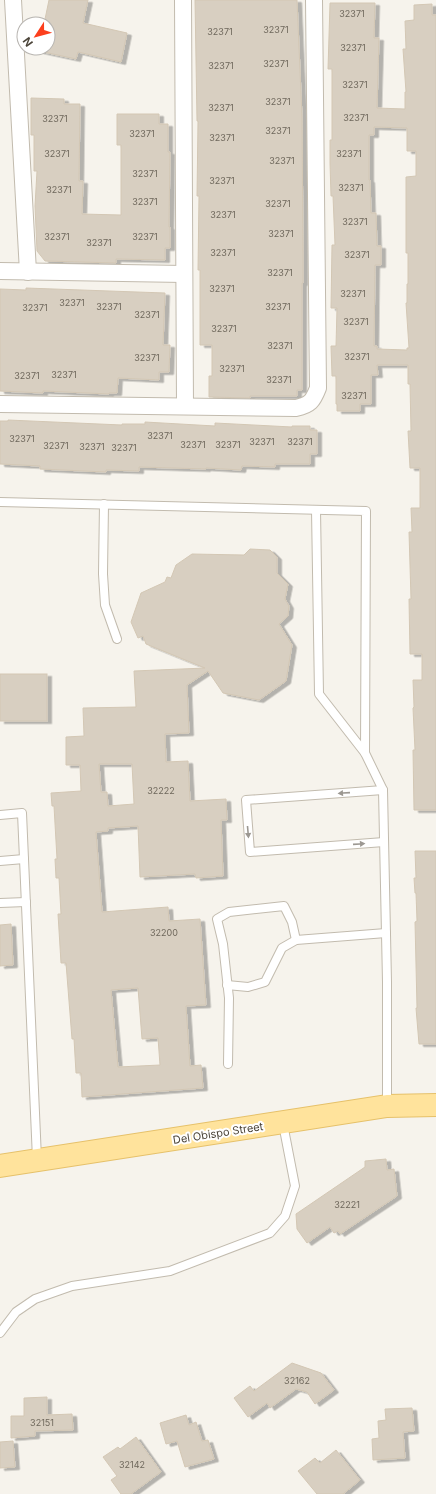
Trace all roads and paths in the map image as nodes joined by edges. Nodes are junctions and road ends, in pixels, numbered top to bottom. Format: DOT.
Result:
graph roads {
  1 [pos="13,0"];
  2 [pos="183,0"];
  3 [pos="314,0"];
  4 [pos="0,271"];
  5 [pos="28,272"];
  6 [pos="184,274"];
  7 [pos="0,404"];
  8 [pos="185,406"];
  9 [pos="0,502"];
  10 [pos="104,504"];
  11 [pos="316,510"];
  12 [pos="118,639"];
  13 [pos="365,753"];
  14 [pos="382,790"];
  15 [pos="0,815"];
  16 [pos="384,842"];
  17 [pos="24,860"];
  18 [pos="0,861"];
  19 [pos="26,902"];
  20 [pos="0,903"];
  21 [pos="386,933"];
  22 [pos="296,940"];
  23 [pos="227,985"];
  24 [pos="228,1064"];
  25 [pos="436,1105"];
  26 [pos="387,1106"];
  27 [pos="282,1123"];
  28 [pos="37,1160"];
  29 [pos="0,1166"];
  30 [pos="0,1333"];
  1 -- 5 [label="street"];
  2 -- 6 [label="street"];
  3 -- 8 [label="street"];
  4 -- 5 [label="street"];
  5 -- 6 [label="street"];
  6 -- 8 [label="street"];
  7 -- 8 [label="street"];
  9 -- 10 [label="lane"];
  10 -- 11 [label="lane"];
  10 -- 12 [label="lane"];
  11 -- 13 [label="lane"];
  11 -- 13 [label="lane"];
  13 -- 14 [label="lane"];
  14 -- 16 [label="lane"];
  14 -- 16 [label="lane, one-way"];
  15 -- 17 [label="lane"];
  16 -- 21 [label="lane"];
  17 -- 18 [label="lane"];
  17 -- 19 [label="lane"];
  19 -- 20 [label="lane"];
  19 -- 28 [label="lane"];
  21 -- 22 [label="lane"];
  21 -- 26 [label="lane"];
  22 -- 23 [label="lane"];
  22 -- 23 [label="lane"];
  23 -- 24 [label="lane"];
  25 -- 26 [label="main road, Del Obispo Street"];
  26 -- 27 [label="main road, Del Obispo Street"];
  27 -- 28 [label="main road, Del Obispo Street"];
  27 -- 30 [label="lane"];
  28 -- 29 [label="main road, Del Obispo Street"];
}
